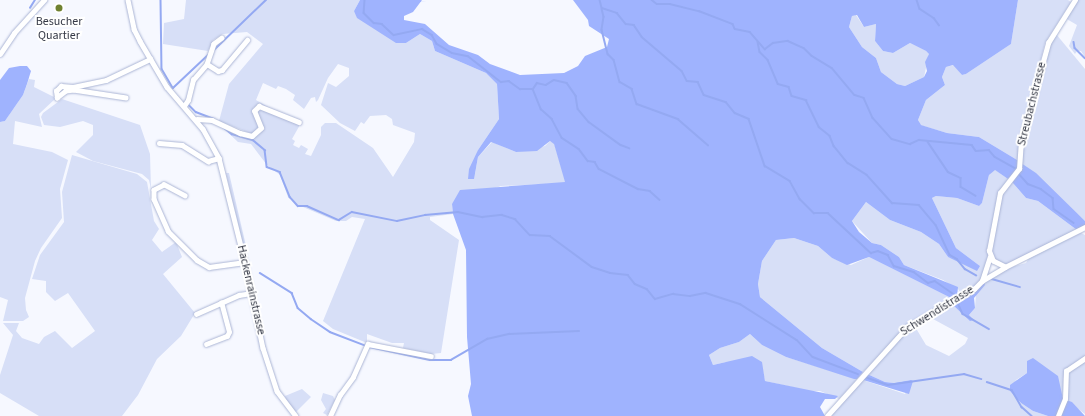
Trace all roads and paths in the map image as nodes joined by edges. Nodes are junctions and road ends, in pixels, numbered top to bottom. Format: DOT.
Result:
graph roads {
  1 [pos="44,0"];
  2 [pos="128,0"];
  3 [pos="1075,0"];
  4 [pos="222,38"];
  5 [pos="247,40"];
  6 [pos="0,54"];
  7 [pos="150,59"];
  8 [pos="207,64"];
  9 [pos="126,98"];
  10 [pos="184,106"];
  11 [pos="197,119"];
  12 [pos="299,122"];
  13 [pos="159,143"];
  14 [pos="219,158"];
  15 [pos="185,196"];
  16 [pos="1085,227"];
  17 [pos="990,257"];
  18 [pos="246,262"];
  19 [pos="1005,267"];
  20 [pos="982,281"];
  21 [pos="252,293"];
  22 [pos="221,303"];
  23 [pos="196,314"];
  24 [pos="206,344"];
  25 [pos="431,356"];
  26 [pos="1085,358"];
  27 [pos="296,416"];
  28 [pos="330,416"];
  29 [pos="828,416"];
  30 [pos="1058,416"];
  1 -- 6 [label="street"];
  2 -- 7 [label="street, Hackenrainstrasse"];
  3 -- 17 [label="street, Streubachstrasse"];
  4 -- 8 [label="street"];
  5 -- 8 [label="street"];
  7 -- 9 [label="street"];
  7 -- 10 [label="street, Hackenrainstrasse"];
  8 -- 10 [label="street"];
  10 -- 11 [label="street, Hackenrainstrasse"];
  11 -- 12 [label="street"];
  11 -- 14 [label="street, Hackenrainstrasse"];
  13 -- 14 [label="street"];
  14 -- 18 [label="street, Hackenrainstrasse"];
  15 -- 18 [label="street"];
  16 -- 19 [label="street, Schwendistrasse"];
  17 -- 19 [label="street"];
  17 -- 20 [label="street, Streubachstrasse"];
  18 -- 21 [label="street, Hackenrainstrasse"];
  19 -- 20 [label="street, Schwendistrasse"];
  20 -- 29 [label="street, Schwendistrasse"];
  21 -- 22 [label="street"];
  21 -- 27 [label="street, Hackenrainstrasse"];
  22 -- 23 [label="street"];
  22 -- 24 [label="street"];
  25 -- 28 [label="street"];
  26 -- 30 [label="street"];
}
